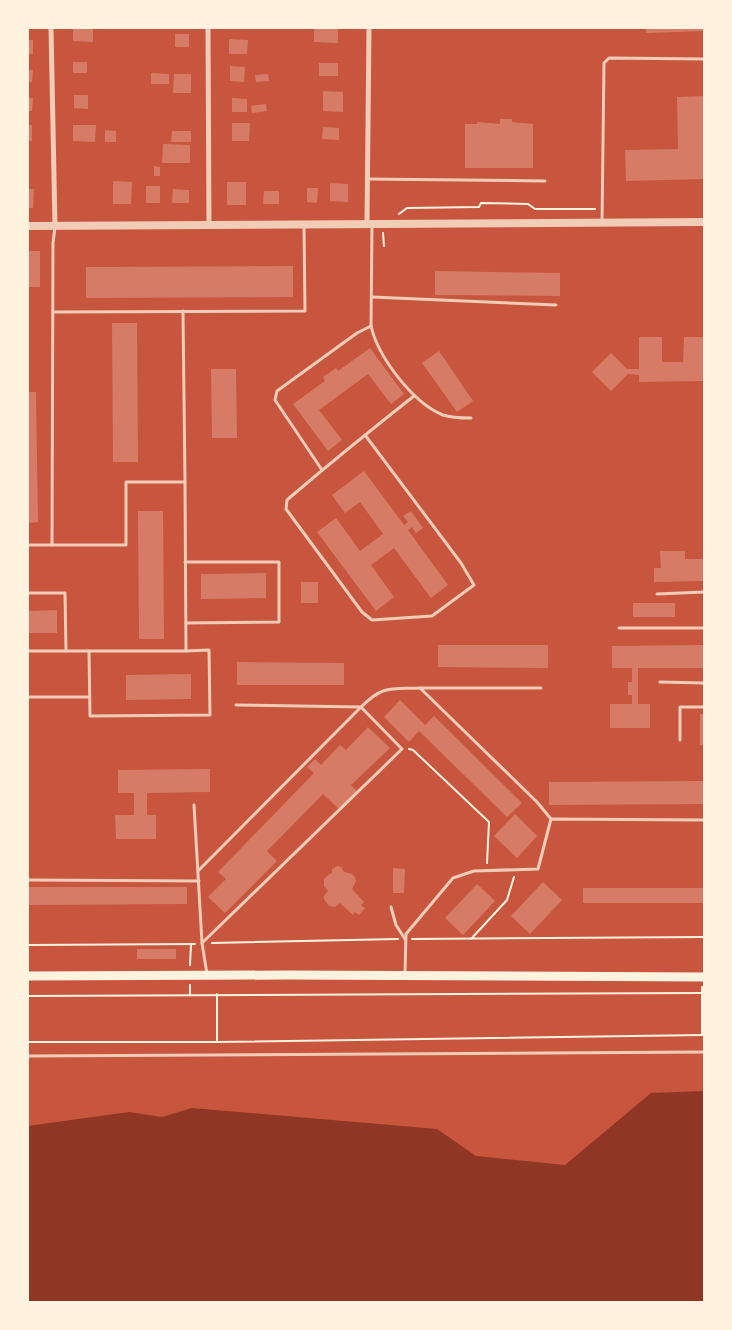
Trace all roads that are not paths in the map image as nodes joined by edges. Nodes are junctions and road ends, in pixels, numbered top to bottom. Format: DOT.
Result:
graph roads {
  1 [pos="51,28"];
  2 [pos="208,28"];
  3 [pos="369,28"];
  4 [pos="704,59"];
  5 [pos="367,179"];
  6 [pos="545,181"];
  7 [pos="704,222"];
  8 [pos="369,223"];
  9 [pos="304,224"];
  10 [pos="602,224"];
  11 [pos="28,226"];
  12 [pos="55,226"];
  13 [pos="209,226"];
  14 [pos="372,297"];
  15 [pos="556,304"];
  16 [pos="184,311"];
  17 [pos="53,312"];
  18 [pos="371,326"];
  19 [pos="414,396"];
  20 [pos="471,418"];
  21 [pos="365,435"];
  22 [pos="322,470"];
  23 [pos="185,482"];
  24 [pos="28,545"];
  25 [pos="52,545"];
  26 [pos="185,562"];
  27 [pos="704,592"];
  28 [pos="28,593"];
  29 [pos="657,594"];
  30 [pos="186,623"];
  31 [pos="619,628"];
  32 [pos="704,628"];
  33 [pos="28,651"];
  34 [pos="66,651"];
  35 [pos="89,651"];
  36 [pos="186,651"];
  37 [pos="660,682"];
  38 [pos="704,683"];
  39 [pos="420,688"];
  40 [pos="540,688"];
  41 [pos="90,697"];
  42 [pos="28,698"];
  43 [pos="236,705"];
  44 [pos="361,707"];
  45 [pos="704,707"];
  46 [pos="680,740"];
  47 [pos="194,805"];
  48 [pos="551,819"];
  49 [pos="704,820"];
  50 [pos="198,872"];
  51 [pos="28,880"];
  52 [pos="199,881"];
  53 [pos="391,907"];
  54 [pos="406,939"];
  55 [pos="202,944"];
  56 [pos="207,975"];
  57 [pos="28,976"];
  58 [pos="405,976"];
  59 [pos="704,977"];
  60 [pos="704,1052"];
  61 [pos="28,1056"];
  1 -- 12 [label="street"];
  2 -- 13 [label="street"];
  3 -- 5 [label="street"];
  4 -- 10 [label="lane"];
  5 -- 6 [label="lane"];
  5 -- 8 [label="street"];
  7 -- 10 [label="street"];
  8 -- 9 [label="street"];
  8 -- 10 [label="street"];
  8 -- 14 [label="lane"];
  9 -- 13 [label="street"];
  9 -- 16 [label="lane"];
  11 -- 12 [label="street"];
  12 -- 13 [label="street"];
  12 -- 17 [label="lane"];
  14 -- 15 [label="lane"];
  14 -- 18 [label="lane"];
  16 -- 17 [label="lane"];
  16 -- 23 [label="lane"];
  17 -- 25 [label="lane"];
  18 -- 19 [label="lane"];
  18 -- 22 [label="lane"];
  19 -- 20 [label="lane"];
  19 -- 21 [label="lane"];
  21 -- 22 [label="lane"];
  21 -- 22 [label="lane"];
  23 -- 25 [label="lane"];
  23 -- 26 [label="lane"];
  24 -- 25 [label="lane"];
  26 -- 30 [label="lane"];
  26 -- 30 [label="lane"];
  27 -- 29 [label="lane"];
  28 -- 34 [label="lane"];
  30 -- 36 [label="lane"];
  31 -- 32 [label="lane"];
  33 -- 34 [label="lane"];
  34 -- 35 [label="lane"];
  35 -- 36 [label="lane"];
  35 -- 41 [label="lane"];
  36 -- 41 [label="lane"];
  37 -- 38 [label="lane"];
  39 -- 40 [label="lane"];
  39 -- 44 [label="lane"];
  39 -- 48 [label="lane"];
  41 -- 42 [label="lane"];
  43 -- 44 [label="lane"];
  44 -- 50 [label="lane"];
  44 -- 55 [label="lane"];
  45 -- 46 [label="lane"];
  47 -- 50 [label="lane"];
  48 -- 49 [label="lane"];
  48 -- 54 [label="lane"];
  50 -- 52 [label="lane"];
  51 -- 52 [label="lane"];
  52 -- 55 [label="lane"];
  53 -- 54 [label="lane"];
  54 -- 58 [label="lane"];
  55 -- 56 [label="lane"];
  56 -- 57 [label="main road"];
  56 -- 58 [label="main road"];
  58 -- 59 [label="main road"];
  60 -- 61 [label="lane"];
}
